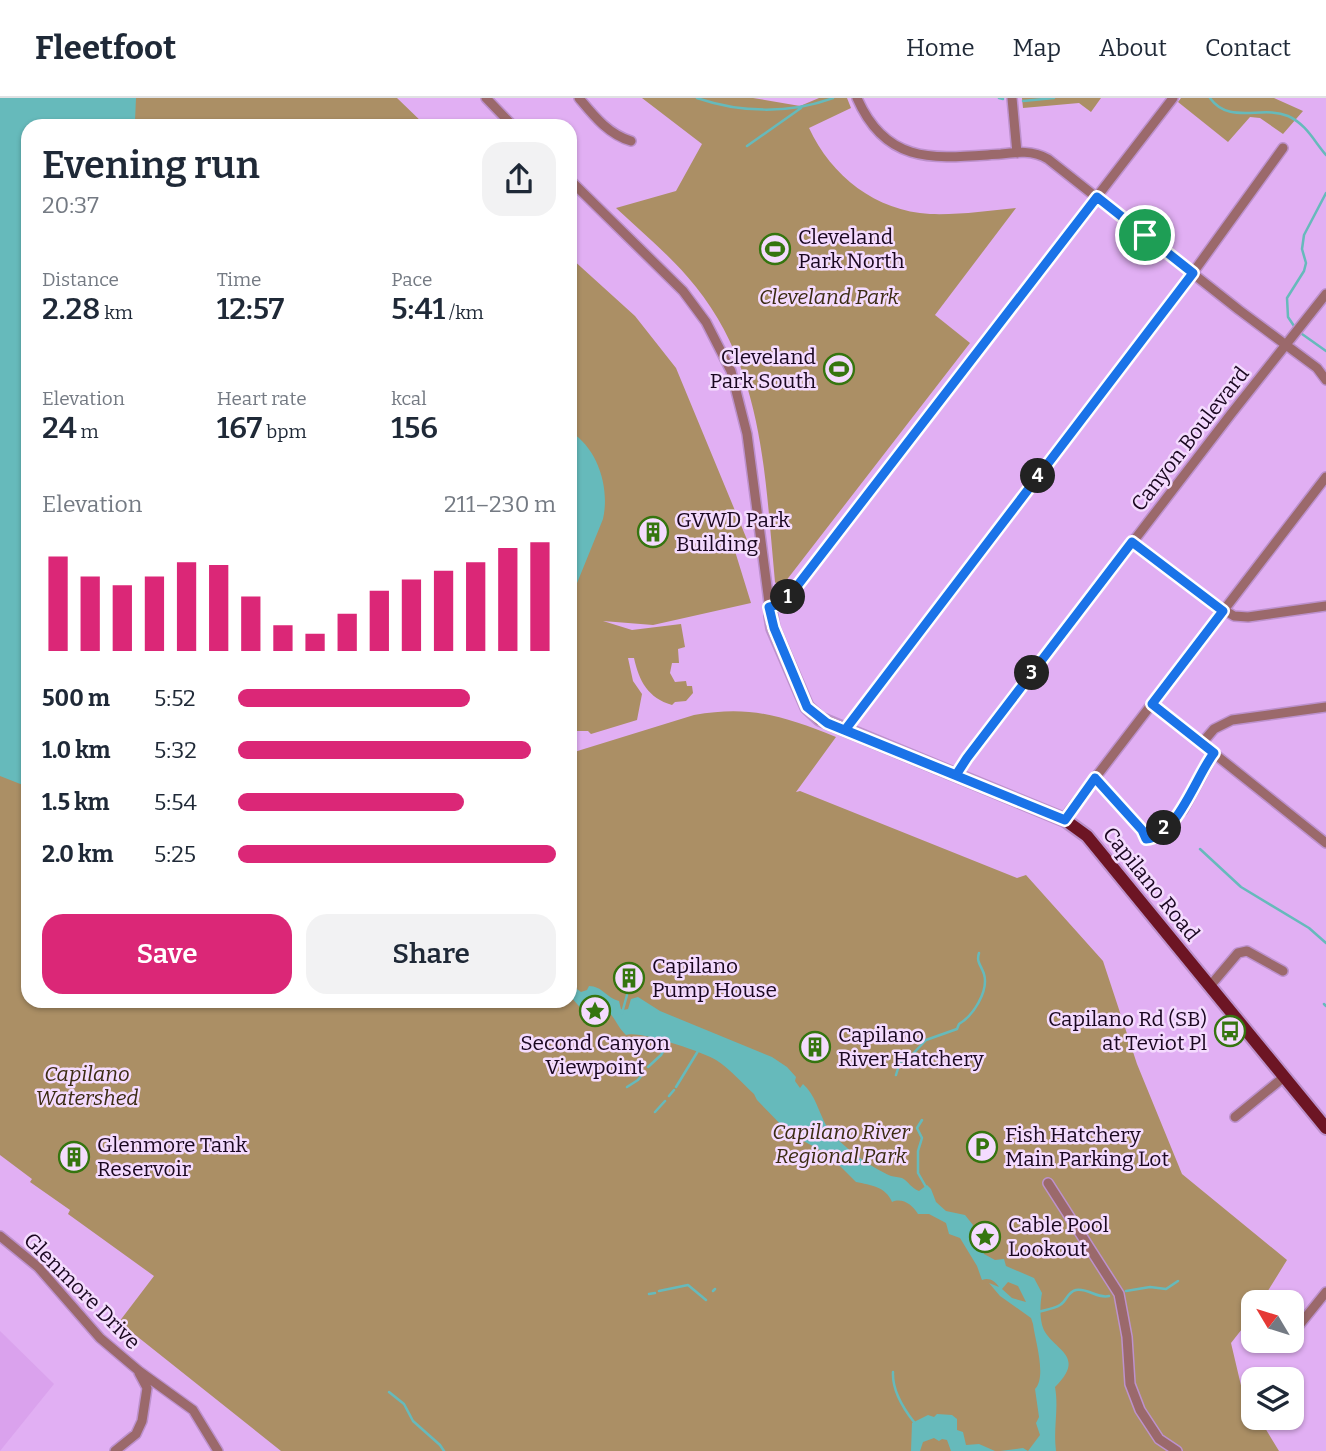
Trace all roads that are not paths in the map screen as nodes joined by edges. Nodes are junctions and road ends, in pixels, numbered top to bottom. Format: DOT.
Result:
graph roads {
  1 [pos="486,98"];
  2 [pos="579,98"];
  3 [pos="857,98"];
  4 [pos="1012,98"];
  5 [pos="1173,98"];
  6 [pos="506,119"];
  7 [pos="631,141"];
  8 [pos="1283,148"];
  9 [pos="1017,152"];
  10 [pos="577,187"];
  11 [pos="1097,197"];
  12 [pos="1193,273"];
  13 [pos="1326,294"];
  14 [pos="1286,344"];
  15 [pos="1326,380"];
  16 [pos="1326,477"];
  17 [pos="1132,542"];
  18 [pos="1326,606"];
  19 [pos="770,611"];
  20 [pos="1223,611"];
  21 [pos="1152,704"];
  22 [pos="1326,707"];
  23 [pos="845,730"];
  24 [pos="1202,743"];
  25 [pos="1214,753"];
  26 [pos="956,775"];
  27 [pos="1095,778"];
  28 [pos="1065,820"];
  29 [pos="1326,843"];
  30 [pos="1283,971"];
  31 [pos="1210,986"];
  32 [pos="1284,1077"];
  33 [pos="1235,1117"];
  34 [pos="1326,1128"];
  35 [pos="1048,1183"];
  36 [pos="0,1236"];
  37 [pos="1326,1292"];
  38 [pos="1304,1319"];
  39 [pos="139,1371"];
  40 [pos="116,1451"];
  41 [pos="218,1451"];
  42 [pos="1177,1451"];
  1 -- 6 [label="street"];
  2 -- 7 [label="street"];
  3 -- 9 [label="street"];
  4 -- 9 [label="street"];
  5 -- 11 [label="street"];
  8 -- 12 [label="street"];
  9 -- 11 [label="street"];
  10 -- 19 [label="street"];
  11 -- 12 [label="street"];
  11 -- 19 [label="street"];
  12 -- 14 [label="street"];
  12 -- 23 [label="street"];
  13 -- 14 [label="street, Canyon Boulevard"];
  14 -- 15 [label="street"];
  14 -- 17 [label="street, Canyon Boulevard"];
  16 -- 20 [label="street"];
  17 -- 20 [label="street"];
  17 -- 26 [label="street, Canyon Boulevard"];
  18 -- 20 [label="street"];
  19 -- 23 [label="main road, Capilano Road"];
  20 -- 21 [label="street"];
  21 -- 24 [label="street"];
  21 -- 27 [label="street"];
  22 -- 24 [label="street"];
  23 -- 26 [label="main road, Capilano Road"];
  24 -- 25 [label="street"];
  25 -- 27 [label="street"];
  25 -- 29 [label="street"];
  26 -- 28 [label="main road, Capilano Road"];
  27 -- 28 [label="street"];
  28 -- 31 [label="main road, Capilano Road"];
  30 -- 31 [label="street"];
  31 -- 32 [label="main road, Capilano Road"];
  32 -- 33 [label="street"];
  32 -- 34 [label="main road, Capilano Road"];
  35 -- 42 [label="street"];
  36 -- 39 [label="street, Glenmore Drive"];
  37 -- 38 [label="street"];
  39 -- 40 [label="street"];
  39 -- 41 [label="street, Glenmore Drive"];
}
